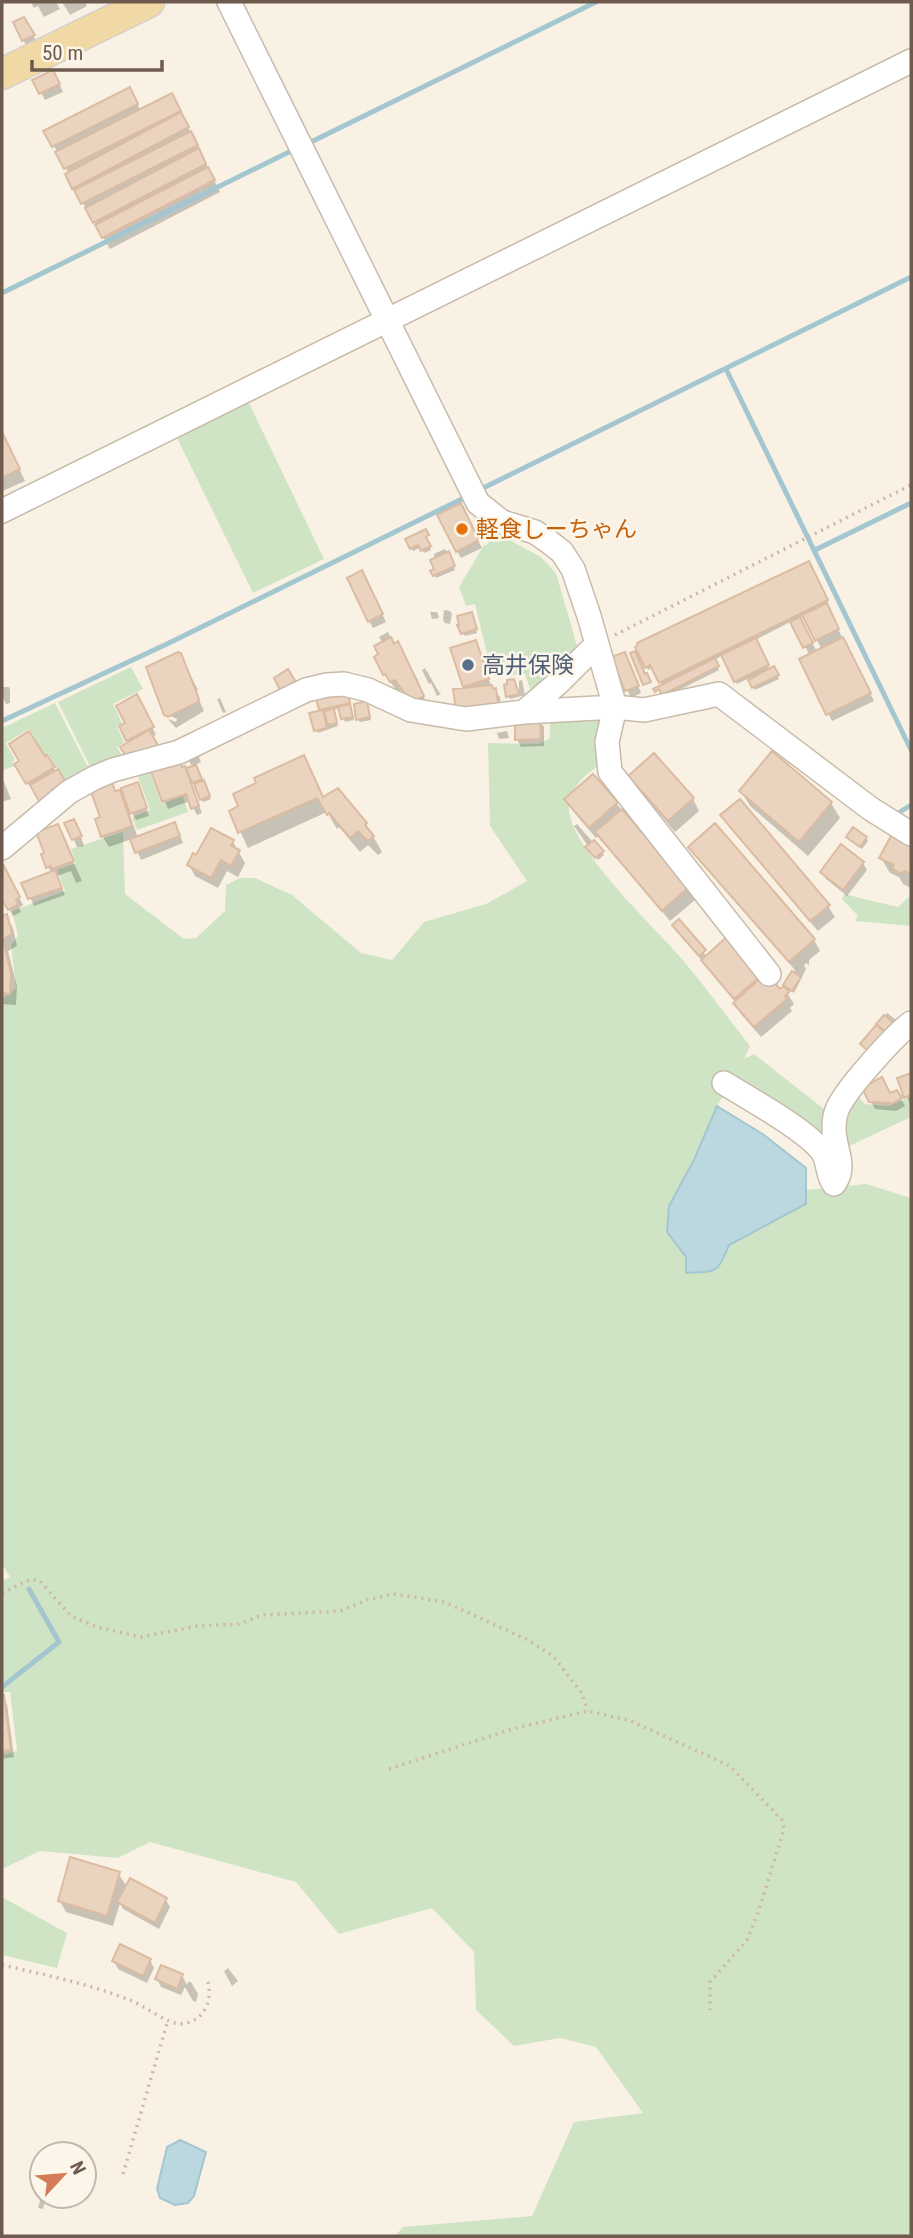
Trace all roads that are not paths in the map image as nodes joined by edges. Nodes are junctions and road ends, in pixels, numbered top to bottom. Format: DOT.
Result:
graph roads {
  1 [pos="149,2"];
  2 [pos="229,2"];
  3 [pos="911,61"];
  4 [pos="2,74"];
  5 [pos="386,321"];
  6 [pos="2,511"];
  7 [pos="597,644"];
  8 [pos="615,707"];
  9 [pos="524,712"];
  10 [pos="911,834"];
  11 [pos="2,848"];
  12 [pos="769,974"];
  13 [pos="911,1023"];
  14 [pos="724,1083"];
  1 -- 4 [label="main road"];
  2 -- 5 [label="street"];
  3 -- 5 [label="street"];
  5 -- 6 [label="street"];
  5 -- 7 [label="street"];
  7 -- 8 [label="street"];
  7 -- 9 [label="street"];
  8 -- 9 [label="street"];
  8 -- 10 [label="street"];
  8 -- 12 [label="street"];
  9 -- 11 [label="street"];
  13 -- 14 [label="street"];
}
